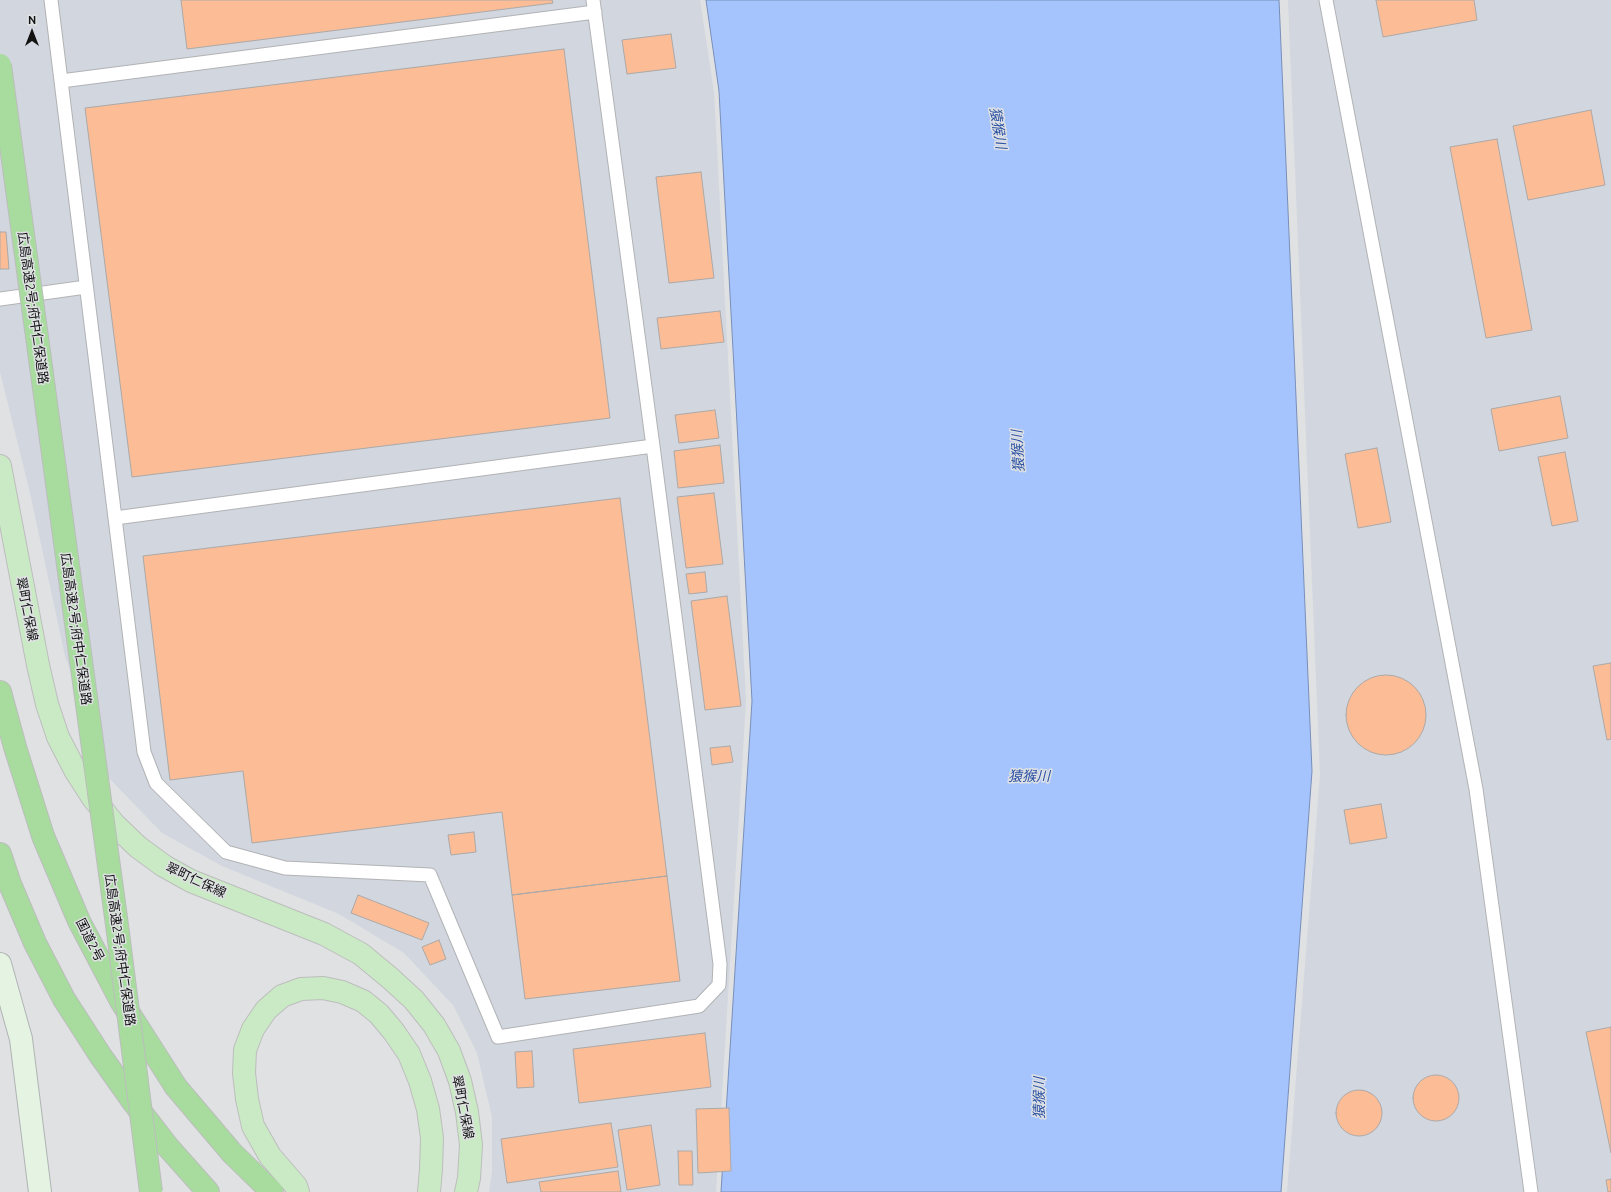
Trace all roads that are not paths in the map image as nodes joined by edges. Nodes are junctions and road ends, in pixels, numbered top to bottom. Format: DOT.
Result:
graph roads {
  1 [pos="51,0"];
  2 [pos="1326,0"];
  3 [pos="594,6"];
  4 [pos="0,65"];
  5 [pos="61,81"];
  6 [pos="86,287"];
  7 [pos="0,299"];
  8 [pos="653,446"];
  9 [pos="0,466"];
  10 [pos="115,518"];
  11 [pos="0,692"];
  12 [pos="0,854"];
  13 [pos="0,964"];
  14 [pos="40,1192"];
  15 [pos="151,1192"];
  16 [pos="208,1192"];
  17 [pos="272,1192"];
  18 [pos="298,1192"];
  19 [pos="428,1192"];
  20 [pos="466,1192"];
  21 [pos="1531,1192"];
  1 -- 5 [label="lane"];
  2 -- 21 [label="lane"];
  3 -- 5 [label="lane"];
  3 -- 8 [label="lane"];
  4 -- 15 [label="highway, 広島高速2号;府中仁保道路, bridge"];
  5 -- 6 [label="lane"];
  6 -- 7 [label="lane"];
  6 -- 10 [label="lane"];
  8 -- 10 [label="lane"];
  8 -- 10 [label="lane"];
  9 -- 20 [label="main road, 翠町仁保線"];
  11 -- 17 [label="highway, 国道2号"];
  12 -- 16 [label="highway"];
  13 -- 14 [label="street"];
  18 -- 19 [label="main road"];
}
